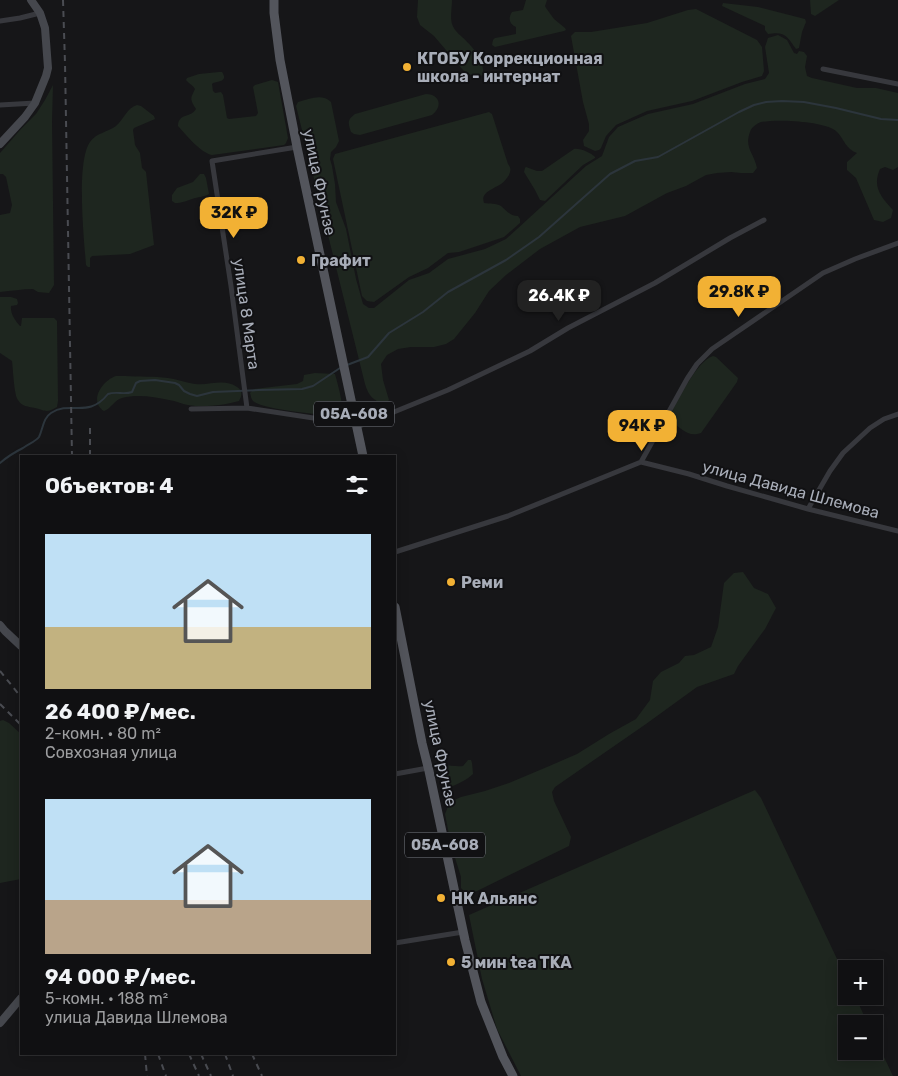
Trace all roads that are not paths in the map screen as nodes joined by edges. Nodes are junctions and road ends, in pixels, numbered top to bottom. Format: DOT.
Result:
graph roads {
  1 [pos="30,0"];
  2 [pos="274,0"];
  3 [pos="40,13"];
  4 [pos="0,21"];
  5 [pos="823,69"];
  6 [pos="898,84"];
  7 [pos="34,103"];
  8 [pos="0,105"];
  9 [pos="0,144"];
  10 [pos="297,147"];
  11 [pos="764,220"];
  12 [pos="898,243"];
  13 [pos="247,408"];
  14 [pos="190,409"];
  15 [pos="898,414"];
  16 [pos="356,424"];
  17 [pos="363,455"];
  18 [pos="641,462"];
  19 [pos="808,509"];
  20 [pos="898,531"];
  21 [pos="396,552"];
  22 [pos="396,612"];
  23 [pos="0,625"];
  24 [pos="20,645"];
  25 [pos="428,768"];
  26 [pos="396,774"];
  27 [pos="463,932"];
  28 [pos="396,943"];
  29 [pos="20,999"];
  30 [pos="0,1023"];
  31 [pos="513,1076"];
  1 -- 3 [label="main road"];
  2 -- 10 [label="main road, улица Фрунзе / 05А-608"];
  3 -- 4 [label="street"];
  3 -- 7 [label="main road"];
  5 -- 6 [label="street"];
  7 -- 8 [label="street"];
  7 -- 9 [label="main road"];
  10 -- 13 [label="street, улица 8 Марта"];
  10 -- 16 [label="main road, улица Фрунзе / 05А-608"];
  11 -- 16 [label="street"];
  12 -- 18 [label="street"];
  13 -- 14 [label="street"];
  13 -- 16 [label="street"];
  15 -- 19 [label="street"];
  16 -- 17 [label="main road, улица Фрунзе / 05А-608"];
  18 -- 19 [label="street, улица Давида Шлемова"];
  18 -- 21 [label="street"];
  19 -- 20 [label="street, улица Давида Шлемова"];
  22 -- 25 [label="main road, улица Фрунзе / 05А-608"];
  23 -- 24 [label="main road"];
  25 -- 26 [label="street"];
  25 -- 27 [label="main road, улица Фрунзе / 05А-608"];
  27 -- 28 [label="street"];
  27 -- 31 [label="main road, улица Фрунзе / 05А-608"];
  29 -- 30 [label="main road"];
}
